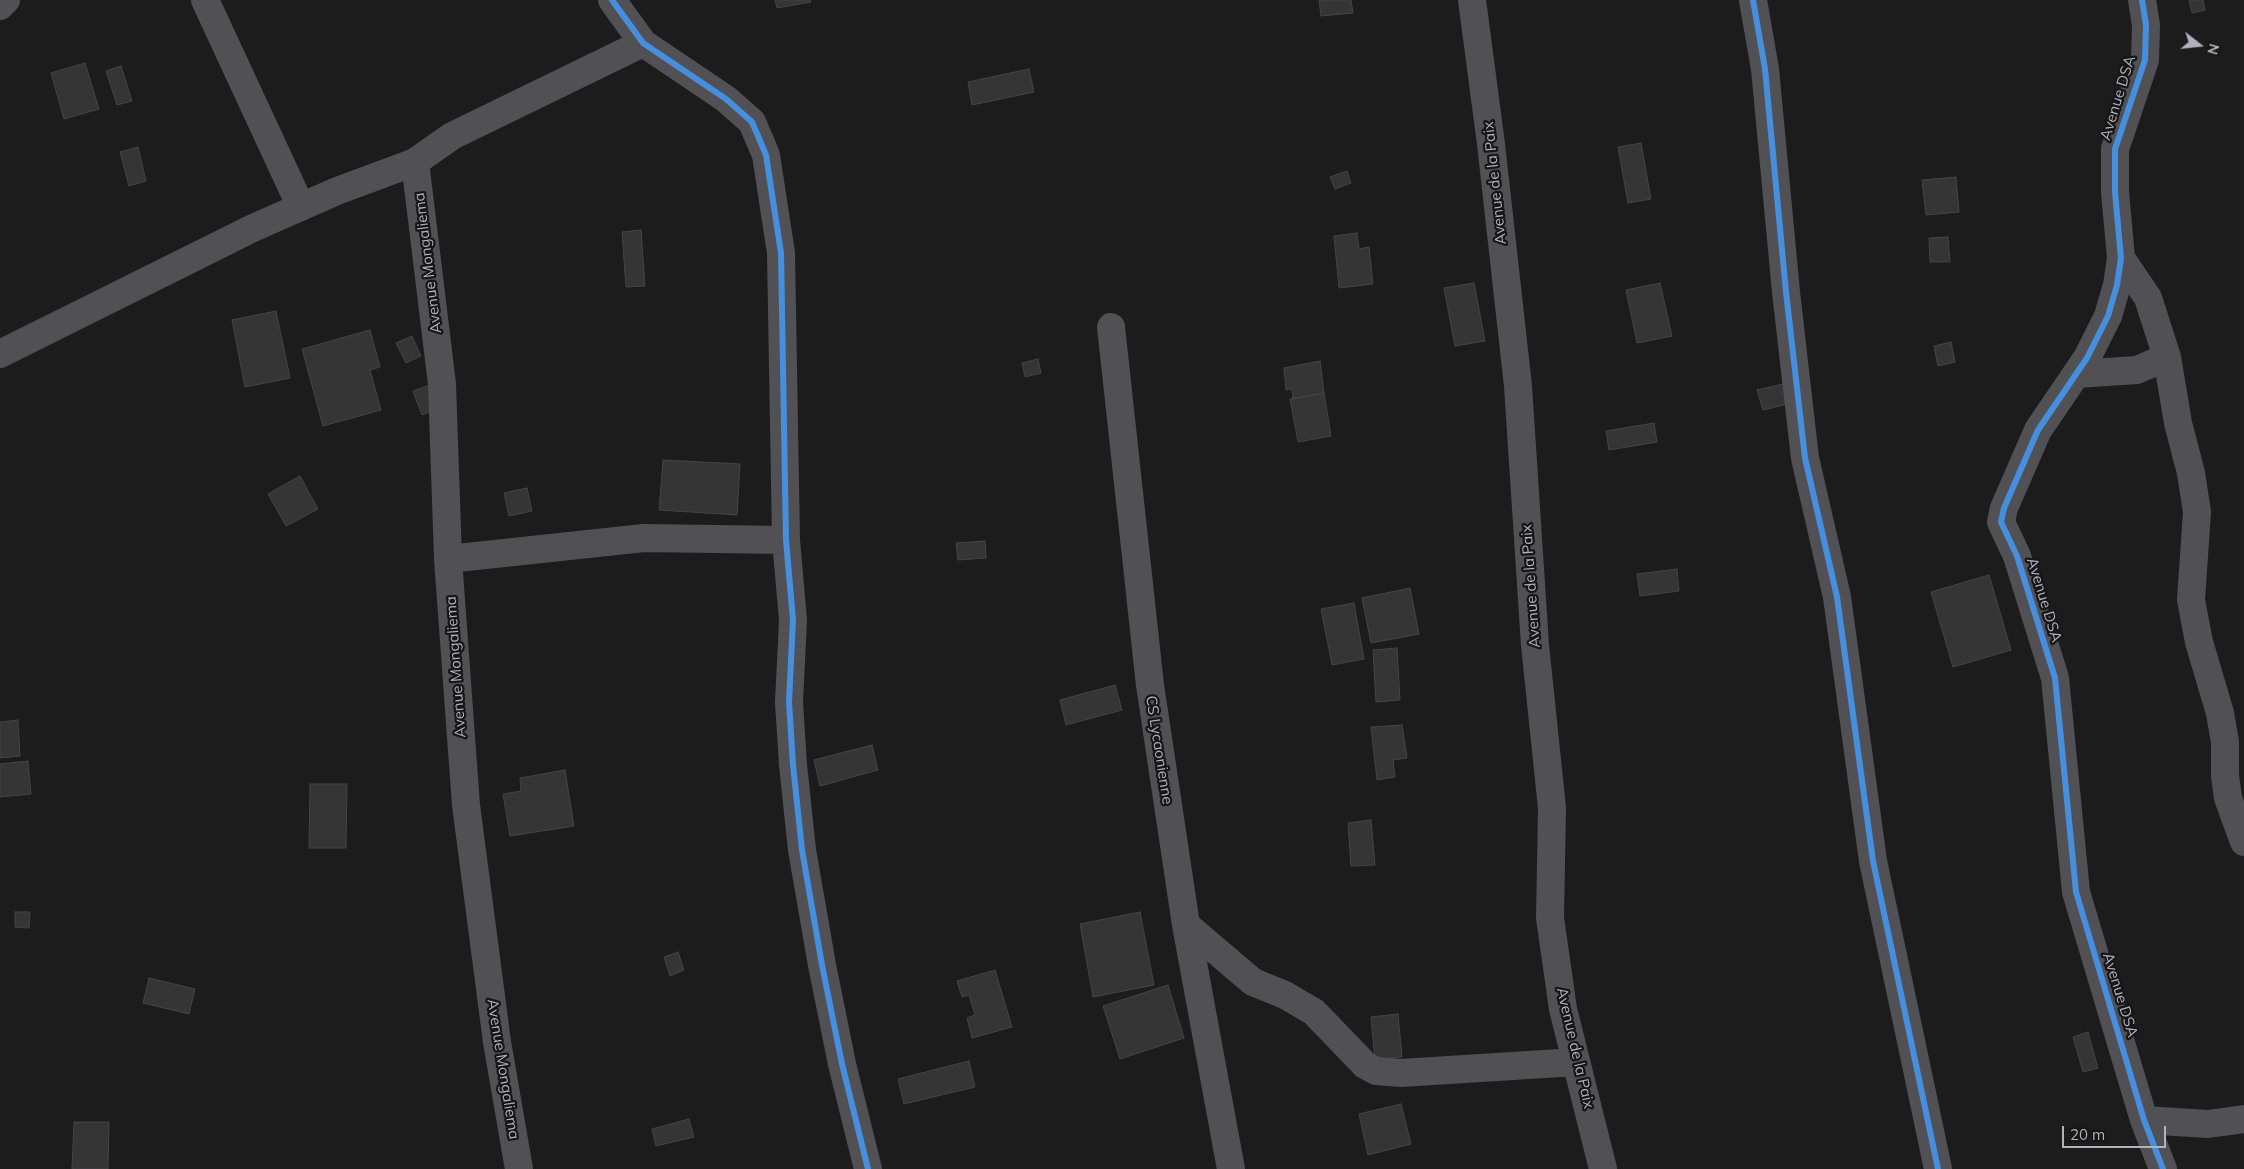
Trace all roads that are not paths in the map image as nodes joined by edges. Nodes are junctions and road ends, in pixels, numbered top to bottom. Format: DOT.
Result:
graph roads {
  1 [pos="6,0"];
  2 [pos="204,0"];
  3 [pos="612,0"];
  4 [pos="1472,0"];
  5 [pos="1753,0"];
  6 [pos="2142,0"];
  7 [pos="0,6"];
  8 [pos="643,43"];
  9 [pos="415,162"];
  10 [pos="301,206"];
  11 [pos="2121,258"];
  12 [pos="1111,327"];
  13 [pos="0,354"];
  14 [pos="2167,357"];
  15 [pos="2076,374"];
  16 [pos="786,540"];
  17 [pos="448,559"];
  18 [pos="2244,842"];
  19 [pos="1186,926"];
  20 [pos="1576,1062"];
  21 [pos="2244,1119"];
  22 [pos="2144,1120"];
  23 [pos="519,1169"];
  24 [pos="868,1169"];
  25 [pos="1231,1169"];
  26 [pos="1603,1169"];
  27 [pos="1938,1169"];
  28 [pos="2164,1169"];
  1 -- 7 [label="street"];
  2 -- 10 [label="street"];
  3 -- 8 [label="street"];
  4 -- 20 [label="street, Avenue de la Paix"];
  5 -- 27 [label="street"];
  6 -- 11 [label="street, Avenue DSA"];
  8 -- 9 [label="street"];
  8 -- 16 [label="street"];
  9 -- 10 [label="street"];
  9 -- 17 [label="street, Avenue Mongaliema"];
  10 -- 13 [label="street"];
  11 -- 14 [label="street"];
  11 -- 15 [label="street, Avenue DSA"];
  12 -- 19 [label="street, CS Lycaonienne"];
  14 -- 15 [label="street"];
  14 -- 18 [label="street"];
  15 -- 22 [label="street, Avenue DSA"];
  16 -- 17 [label="street"];
  16 -- 24 [label="street"];
  17 -- 23 [label="street, Avenue Mongaliema"];
  19 -- 20 [label="street"];
  19 -- 25 [label="street, CS Lycaonienne"];
  20 -- 26 [label="street, Avenue de la Paix"];
  21 -- 22 [label="street"];
  22 -- 28 [label="street, Avenue DSA"];
}
